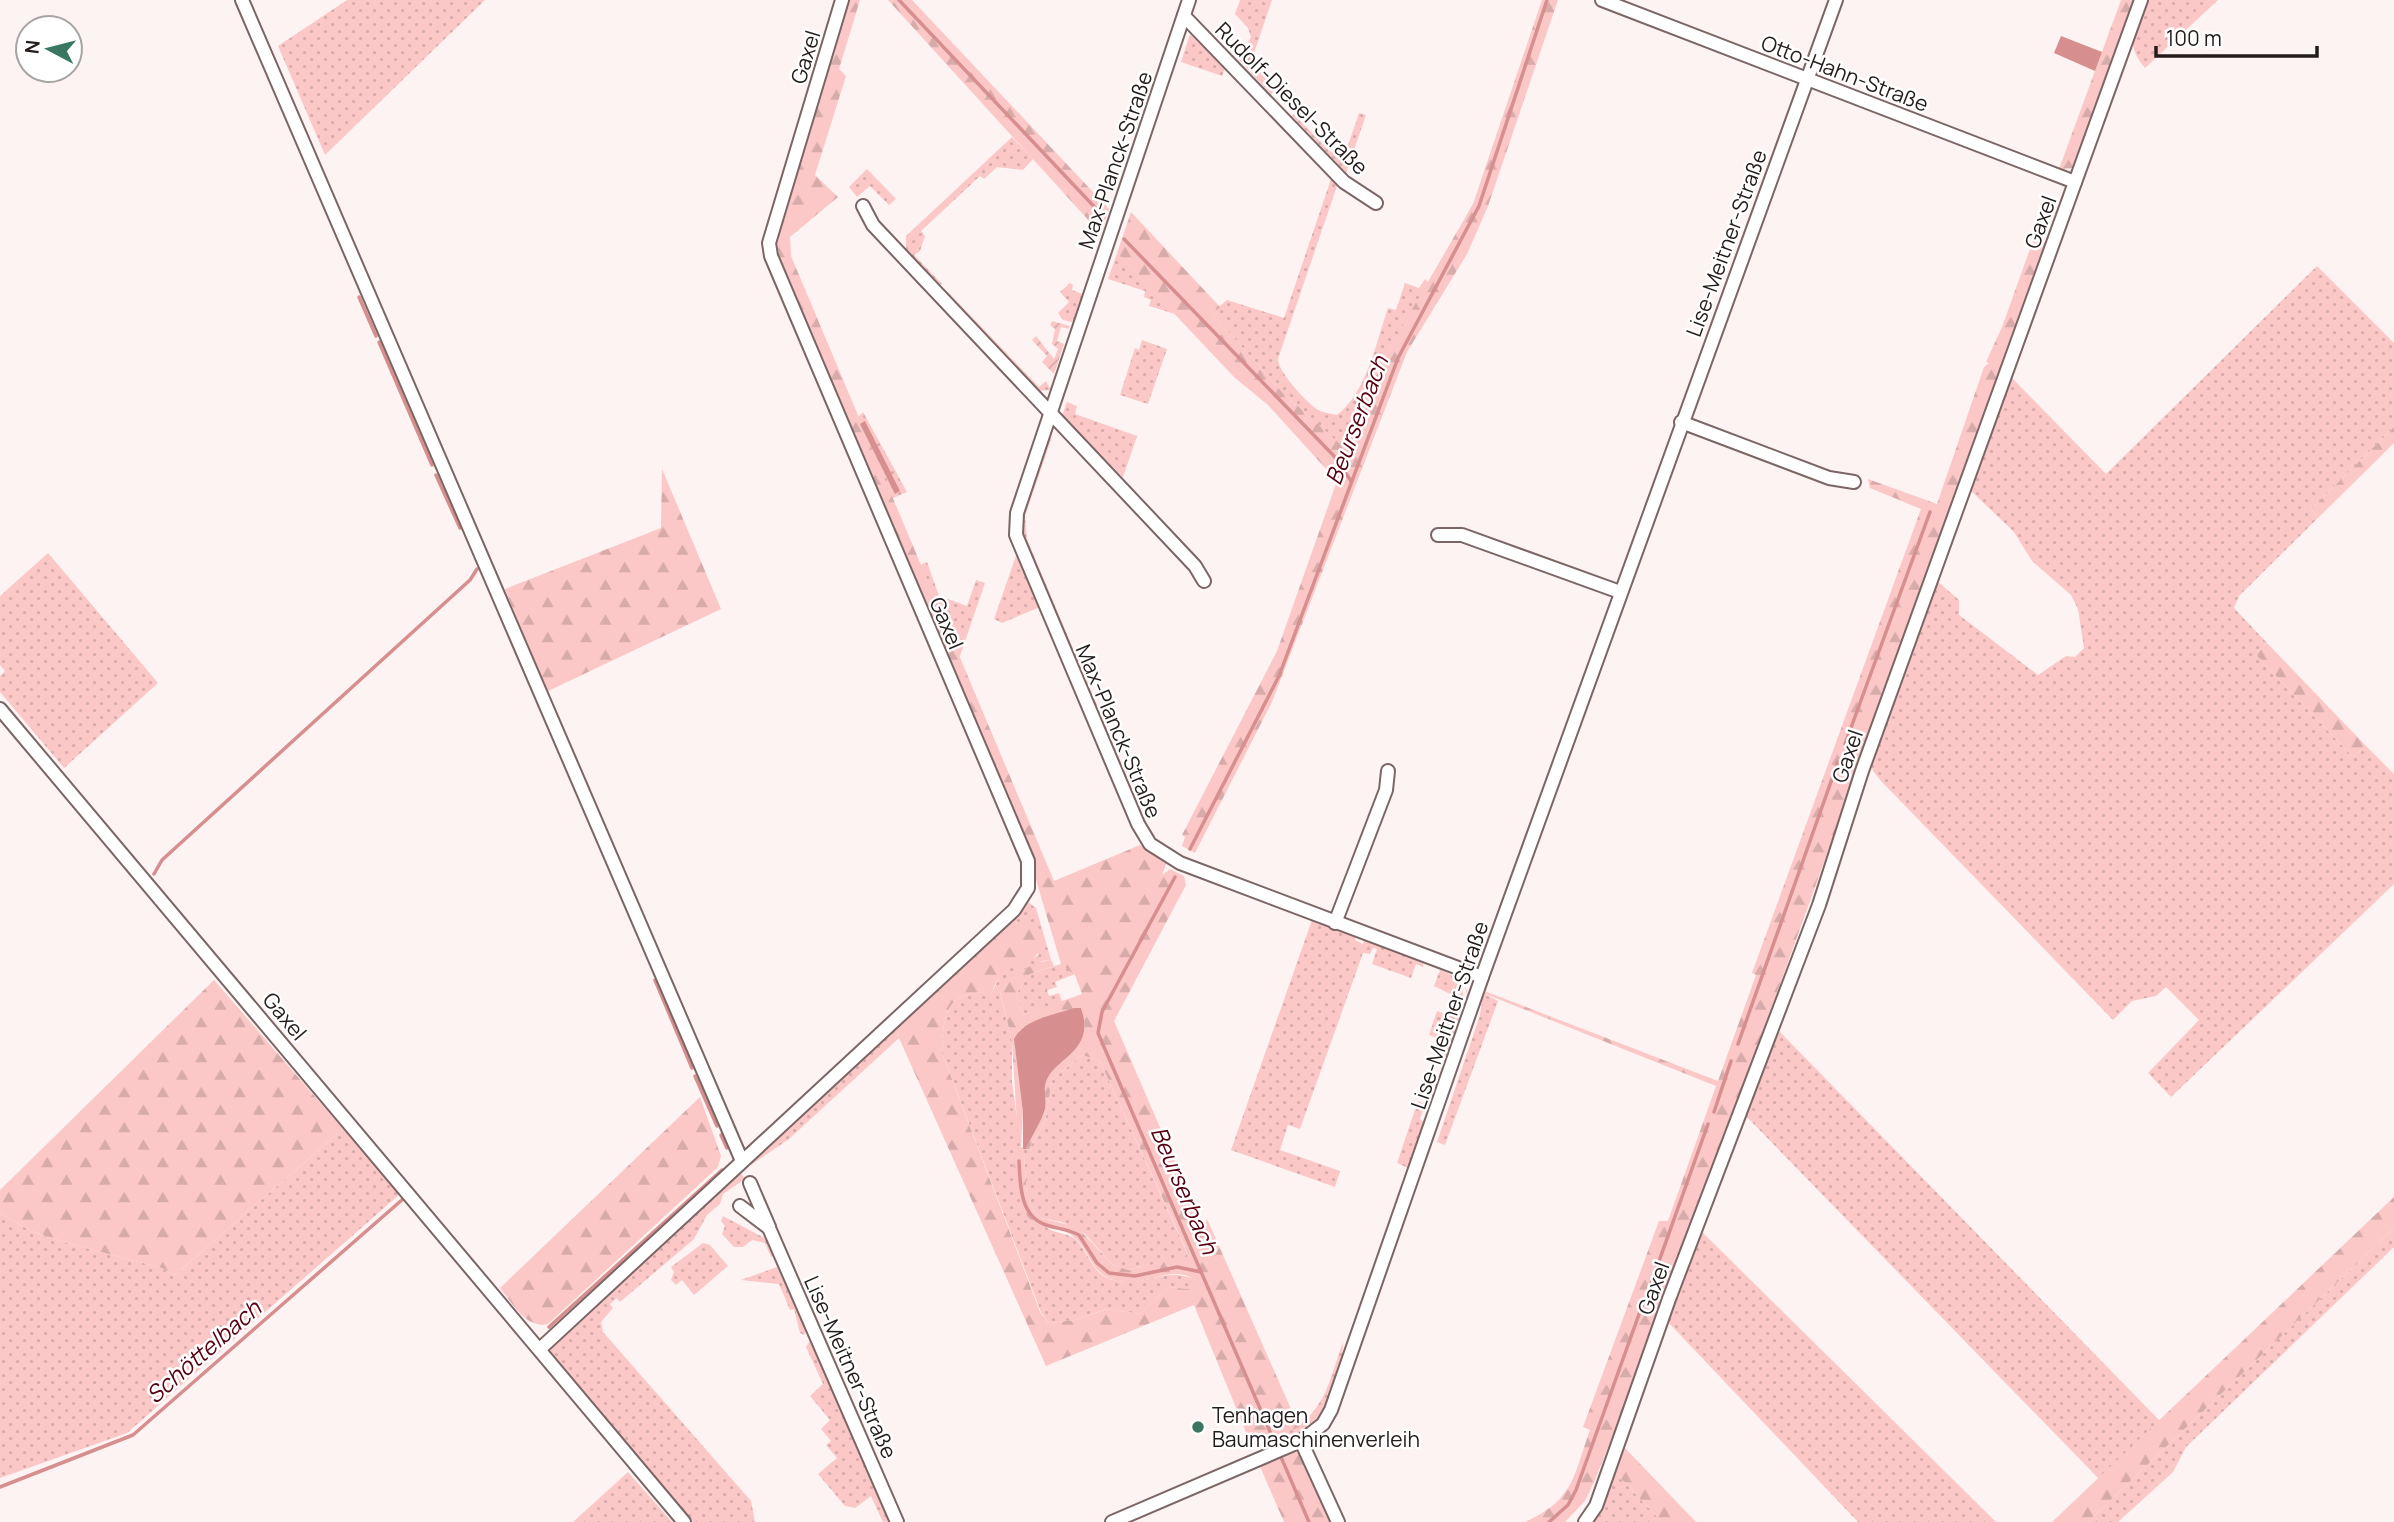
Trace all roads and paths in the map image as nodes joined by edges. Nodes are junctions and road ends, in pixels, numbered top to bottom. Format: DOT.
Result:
graph roads {
  1 [pos="242,0"];
  2 [pos="842,0"];
  3 [pos="1189,0"];
  4 [pos="1602,0"];
  5 [pos="1836,0"];
  6 [pos="2141,0"];
  7 [pos="1184,16"];
  8 [pos="1807,77"];
  9 [pos="2075,182"];
  10 [pos="1377,203"];
  11 [pos="863,206"];
  12 [pos="1052,412"];
  13 [pos="1681,422"];
  14 [pos="1854,482"];
  15 [pos="1438,535"];
  16 [pos="1204,581"];
  17 [pos="1620,592"];
  18 [pos="0,709"];
  19 [pos="1388,771"];
  20 [pos="1335,923"];
  21 [pos="1482,977"];
  22 [pos="742,1161"];
  23 [pos="750,1183"];
  24 [pos="740,1206"];
  25 [pos="769,1228"];
  26 [pos="541,1348"];
  27 [pos="1301,1441"];
  28 [pos="684,1522"];
  29 [pos="897,1522"];
  30 [pos="1112,1522"];
  31 [pos="1338,1522"];
  32 [pos="1586,1522"];
  1 -- 22 [label="street"];
  2 -- 22 [label="street, Gaxel"];
  3 -- 7 [label="street, Max-Planck-Straße"];
  4 -- 8 [label="street, Otto-Hahn-Straße"];
  5 -- 8 [label="street, Lise-Meitner-Straße"];
  6 -- 9 [label="street, Gaxel"];
  7 -- 10 [label="street, Rudolf-Diesel-Straße"];
  7 -- 12 [label="street, Max-Planck-Straße"];
  8 -- 9 [label="street, Otto-Hahn-Straße"];
  8 -- 13 [label="street, Lise-Meitner-Straße"];
  9 -- 32 [label="street, Gaxel"];
  11 -- 12 [label="street"];
  12 -- 16 [label="street"];
  12 -- 20 [label="street, Max-Planck-Straße"];
  13 -- 14 [label="street"];
  13 -- 17 [label="street, Lise-Meitner-Straße"];
  15 -- 17 [label="street"];
  17 -- 21 [label="street, Lise-Meitner-Straße"];
  18 -- 26 [label="street, Gaxel"];
  19 -- 20 [label="street"];
  20 -- 21 [label="street, Max-Planck-Straße"];
  21 -- 27 [label="street, Lise-Meitner-Straße"];
  22 -- 26 [label="street, Gaxel"];
  23 -- 25 [label="street, Lise-Meitner-Straße"];
  24 -- 25 [label="street, Lise-Meitner-Straße"];
  25 -- 29 [label="street, Lise-Meitner-Straße"];
  26 -- 28 [label="street, Gaxel"];
  27 -- 30 [label="street, Lise-Meitner-Straße"];
  27 -- 31 [label="street"];
}
